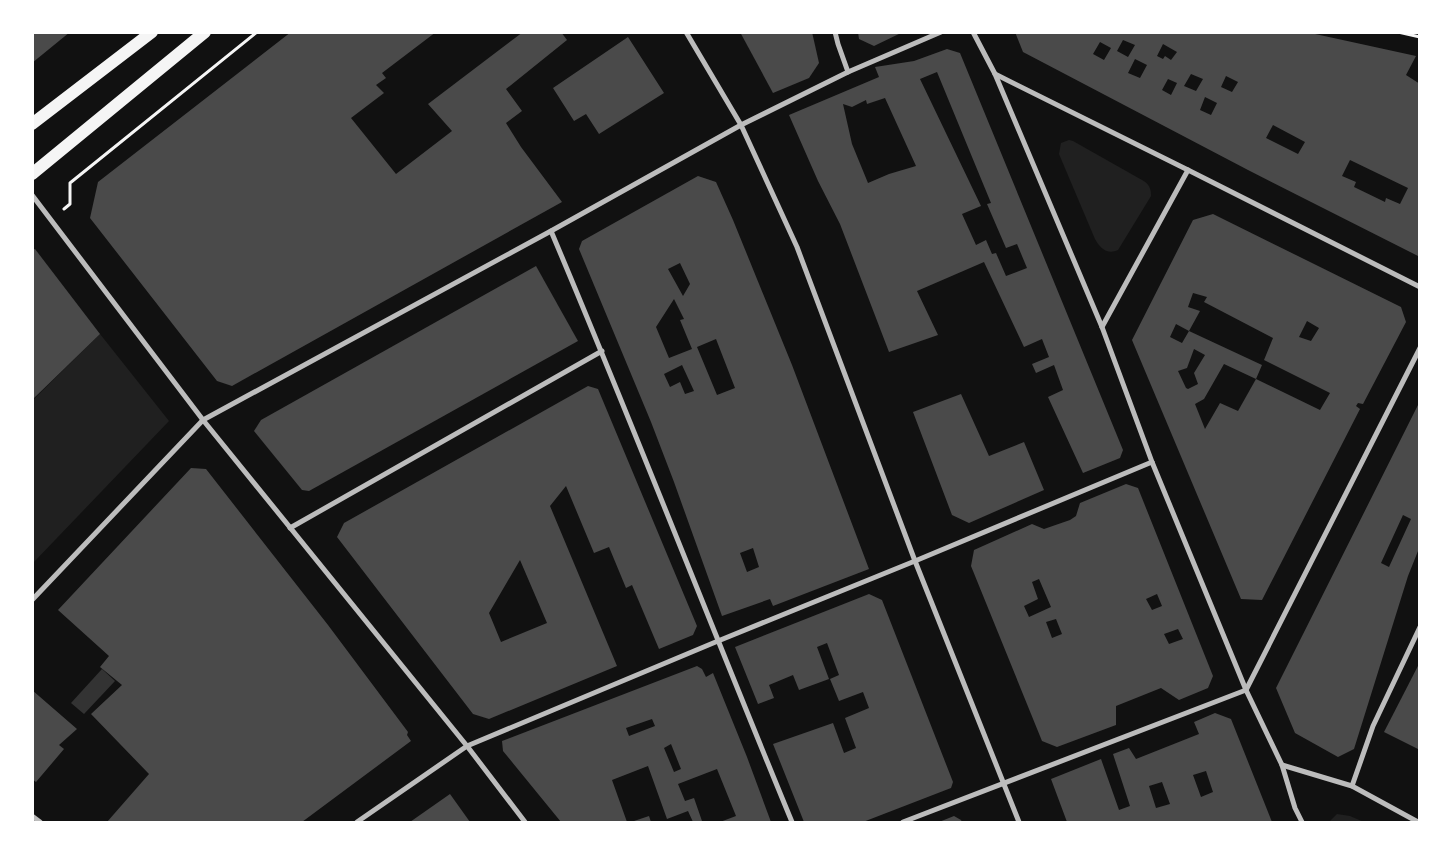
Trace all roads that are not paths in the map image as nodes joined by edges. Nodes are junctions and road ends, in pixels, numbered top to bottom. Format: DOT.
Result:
graph roads {
  1 [pos="205,32"];
  2 [pos="686,32"];
  3 [pos="835,32"];
  4 [pos="942,32"];
  5 [pos="974,32"];
  6 [pos="145,35"];
  7 [pos="848,72"];
  8 [pos="995,74"];
  9 [pos="32,124"];
  10 [pos="741,125"];
  11 [pos="1188,170"];
  12 [pos="32,174"];
  13 [pos="32,195"];
  14 [pos="551,231"];
  15 [pos="1420,287"];
  16 [pos="1102,327"];
  17 [pos="1420,348"];
  18 [pos="602,351"];
  19 [pos="203,420"];
  20 [pos="1152,462"];
  21 [pos="290,528"];
  22 [pos="915,561"];
  23 [pos="32,600"];
  24 [pos="1420,627"];
  25 [pos="718,641"];
  26 [pos="1246,690"];
  27 [pos="467,746"];
  28 [pos="1282,765"];
  29 [pos="1004,784"];
  30 [pos="1352,786"];
  31 [pos="32,816"];
  32 [pos="40,822"];
  33 [pos="357,822"];
  34 [pos="525,822"];
  35 [pos="792,822"];
  36 [pos="903,822"];
  37 [pos="1018,822"];
  38 [pos="1302,822"];
  39 [pos="1418,822"];
  1 -- 12 [label="main road"];
  2 -- 10 [label="street"];
  3 -- 7 [label="street"];
  4 -- 7 [label="street"];
  5 -- 8 [label="street"];
  6 -- 9 [label="main road"];
  7 -- 10 [label="street"];
  8 -- 11 [label="street"];
  8 -- 16 [label="street"];
  10 -- 14 [label="street"];
  10 -- 22 [label="street"];
  11 -- 15 [label="street"];
  11 -- 16 [label="street"];
  13 -- 19 [label="street"];
  14 -- 18 [label="street"];
  14 -- 19 [label="street"];
  16 -- 20 [label="street"];
  17 -- 26 [label="street"];
  18 -- 21 [label="street"];
  18 -- 25 [label="street"];
  19 -- 21 [label="street"];
  19 -- 23 [label="street"];
  20 -- 22 [label="street"];
  20 -- 26 [label="street"];
  21 -- 27 [label="street"];
  22 -- 25 [label="street"];
  22 -- 29 [label="street"];
  24 -- 30 [label="street"];
  25 -- 27 [label="street"];
  25 -- 35 [label="street"];
  26 -- 28 [label="street"];
  26 -- 29 [label="street"];
  27 -- 33 [label="street"];
  27 -- 34 [label="street"];
  28 -- 30 [label="street"];
  28 -- 38 [label="street"];
  29 -- 36 [label="street"];
  29 -- 37 [label="street"];
  30 -- 39 [label="street"];
  31 -- 32 [label="street"];
}
